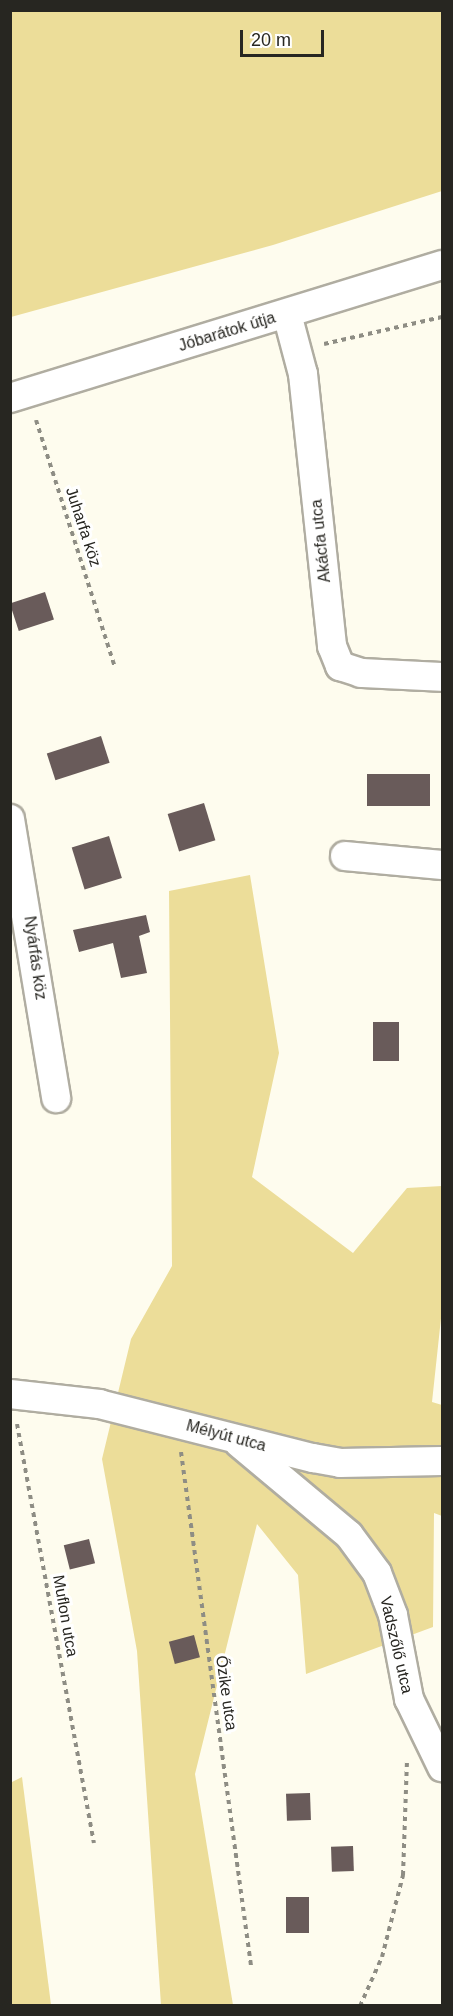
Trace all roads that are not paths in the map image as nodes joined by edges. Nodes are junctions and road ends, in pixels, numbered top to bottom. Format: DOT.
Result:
graph roads {
  1 [pos="442,265"];
  2 [pos="287,314"];
  3 [pos="19,396"];
  4 [pos="442,677"];
  5 [pos="10,819"];
  6 [pos="345,856"];
  7 [pos="442,865"];
  8 [pos="56,1098"];
  9 [pos="11,1394"];
  10 [pos="231,1436"];
  11 [pos="442,1461"];
  12 [pos="442,1767"];
  1 -- 2 [label="street, Jóbarátok útja"];
  2 -- 3 [label="street, Jóbarátok útja"];
  2 -- 4 [label="street, Akácfa utca"];
  5 -- 8 [label="street, Nyárfás köz"];
  6 -- 7 [label="street"];
  9 -- 10 [label="street, Mélyút utca"];
  10 -- 11 [label="street, Mélyút utca"];
  10 -- 12 [label="street, Vadszőlő utca"];
}
